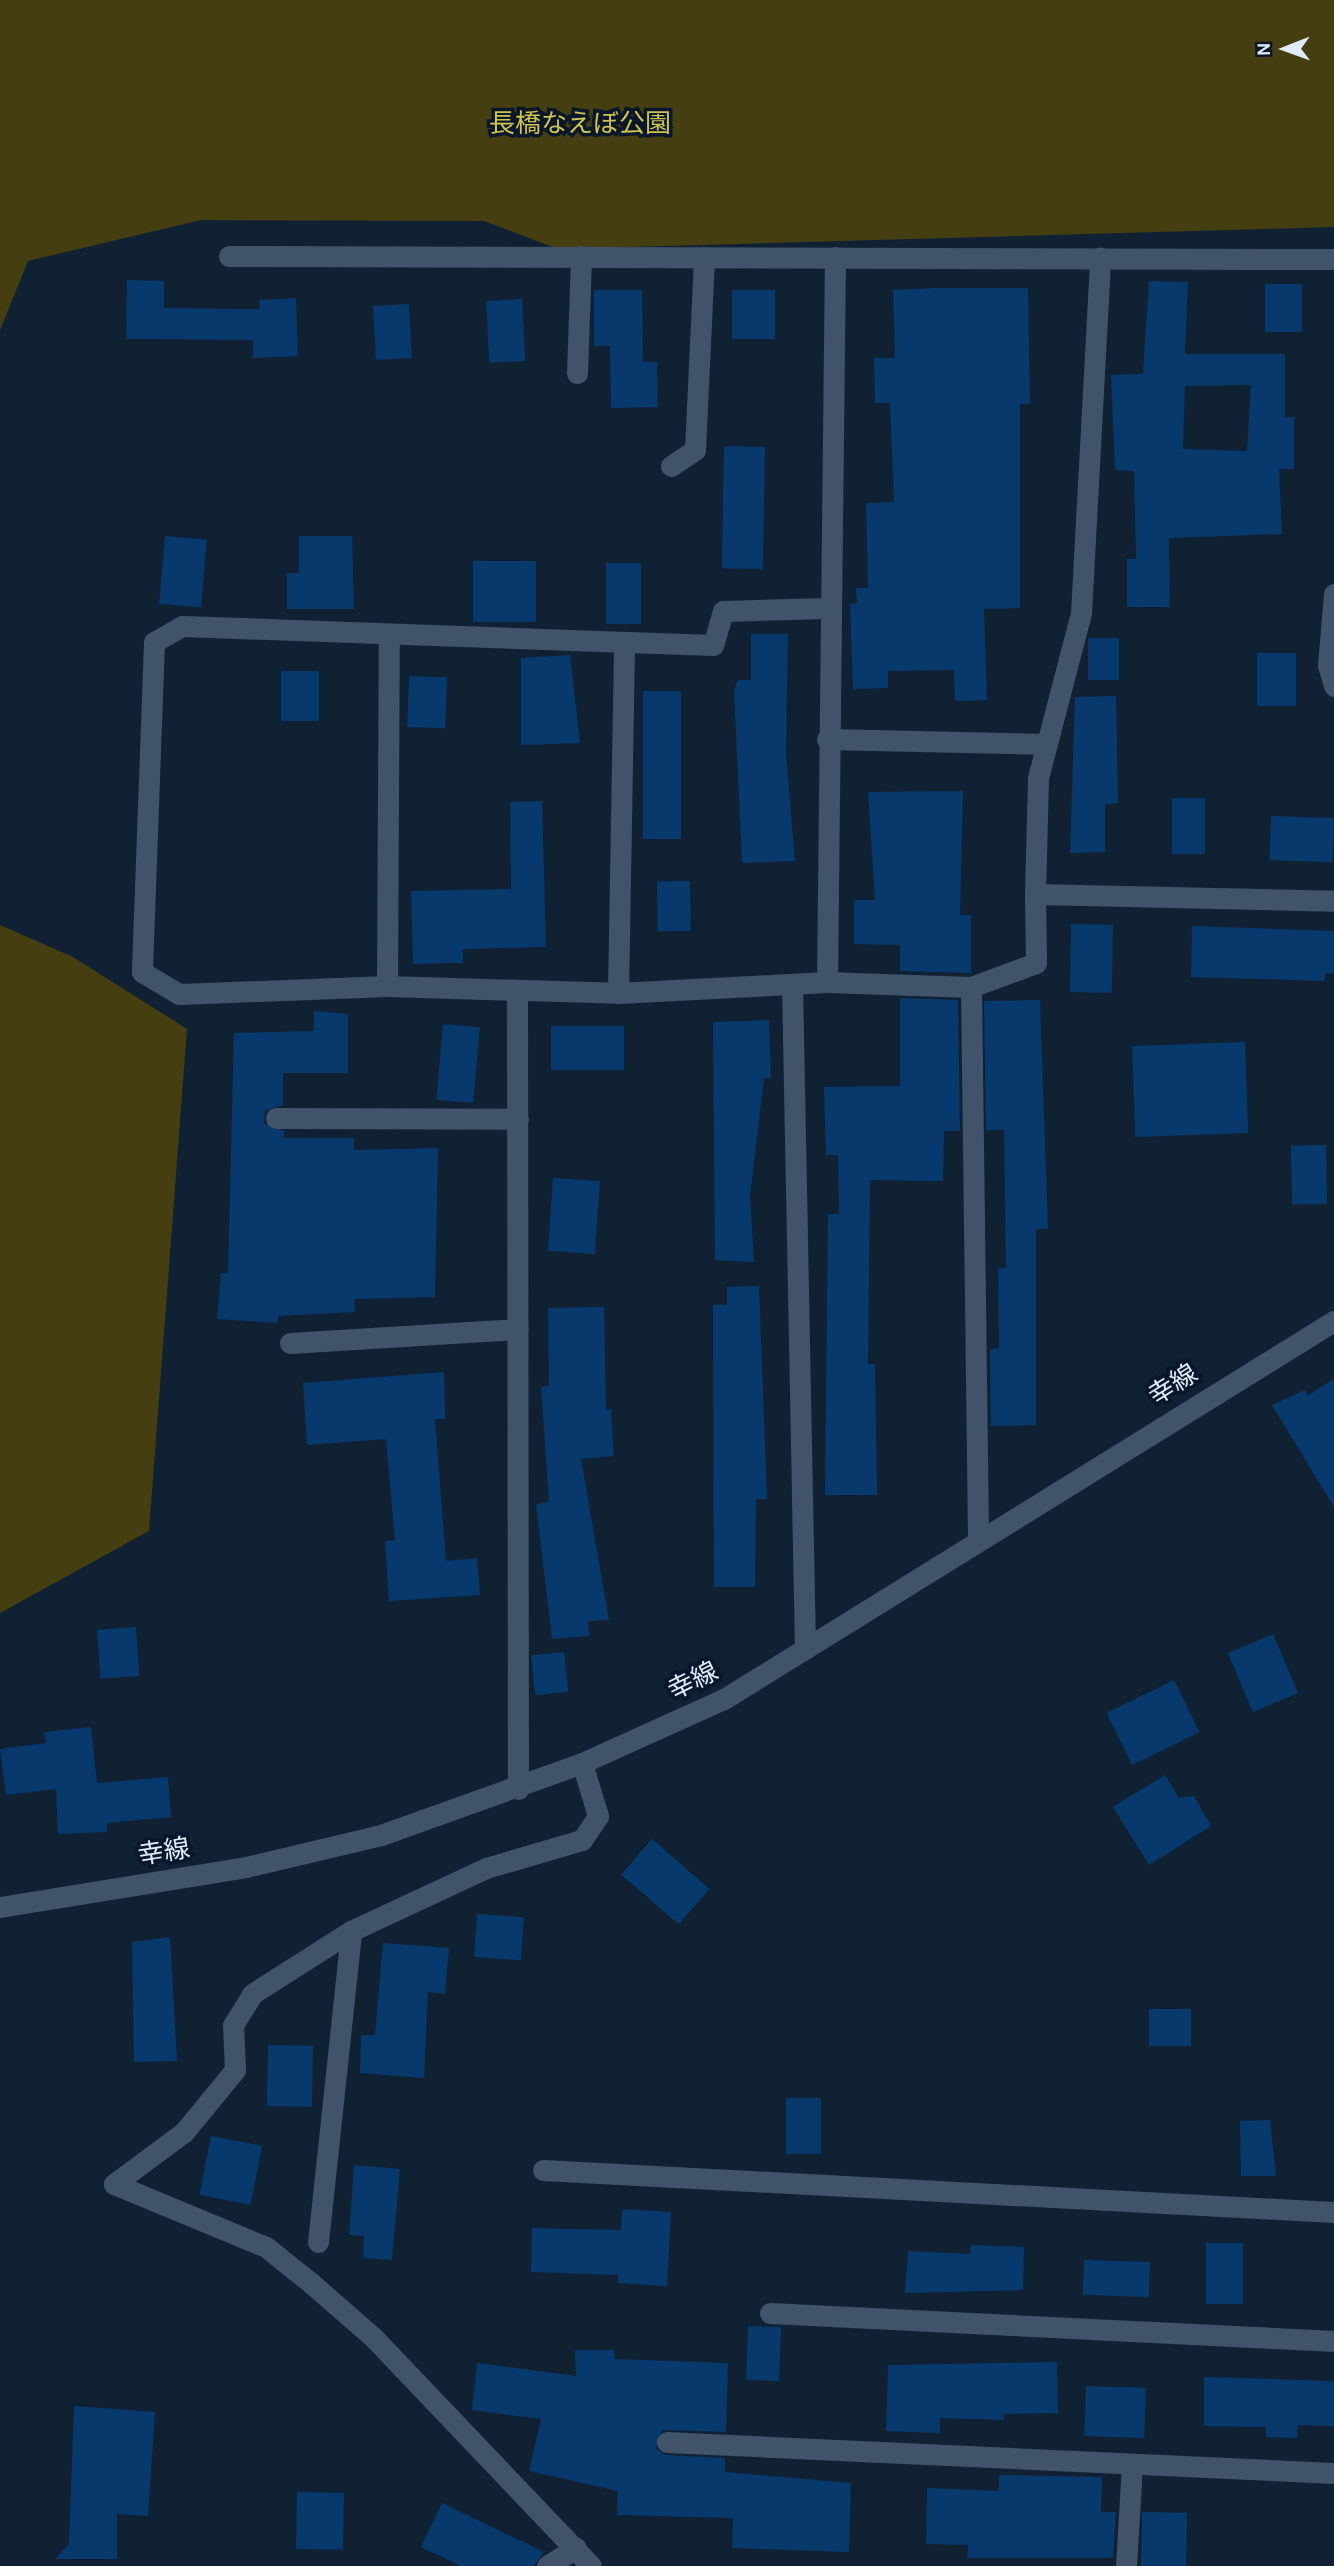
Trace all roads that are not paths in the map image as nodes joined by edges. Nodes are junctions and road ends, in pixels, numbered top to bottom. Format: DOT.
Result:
graph roads {
  1 [pos="229,256"];
  2 [pos="581,256"];
  3 [pos="704,257"];
  4 [pos="835,257"];
  5 [pos="1100,258"];
  6 [pos="1334,259"];
  7 [pos="577,373"];
  8 [pos="671,466"];
  9 [pos="1334,594"];
  10 [pos="828,608"];
  11 [pos="389,634"];
  12 [pos="624,644"];
  13 [pos="1334,686"];
  14 [pos="827,739"];
  15 [pos="1047,744"];
  16 [pos="1035,894"];
  17 [pos="1334,901"];
  18 [pos="827,982"];
  19 [pos="792,984"];
  20 [pos="387,986"];
  21 [pos="971,987"];
  22 [pos="517,992"];
  23 [pos="618,993"];
  24 [pos="276,1118"];
  25 [pos="518,1119"];
  26 [pos="1334,1321"];
  27 [pos="518,1329"];
  28 [pos="290,1343"];
  29 [pos="978,1540"];
  30 [pos="805,1649"];
  31 [pos="582,1763"];
  32 [pos="518,1789"];
  33 [pos="0,1907"];
  34 [pos="351,1931"];
  35 [pos="543,2169"];
  36 [pos="1334,2211"];
  37 [pos="318,2242"];
  38 [pos="770,2313"];
  39 [pos="1334,2341"];
  40 [pos="667,2442"];
  41 [pos="1132,2466"];
  42 [pos="1334,2473"];
  43 [pos="576,2548"];
  44 [pos="547,2566"];
  45 [pos="591,2566"];
  46 [pos="1126,2566"];
  1 -- 2 [label="street"];
  2 -- 3 [label="street"];
  2 -- 7 [label="street"];
  3 -- 4 [label="street"];
  3 -- 8 [label="street"];
  4 -- 5 [label="street"];
  4 -- 10 [label="street"];
  5 -- 6 [label="street"];
  5 -- 15 [label="street"];
  9 -- 13 [label="street"];
  10 -- 12 [label="street"];
  10 -- 14 [label="street"];
  11 -- 12 [label="street"];
  11 -- 20 [label="street"];
  11 -- 20 [label="street"];
  12 -- 23 [label="street"];
  14 -- 15 [label="street"];
  14 -- 18 [label="street"];
  15 -- 16 [label="street"];
  16 -- 17 [label="street"];
  16 -- 21 [label="street"];
  18 -- 19 [label="street"];
  18 -- 21 [label="street"];
  19 -- 23 [label="street"];
  19 -- 30 [label="street"];
  20 -- 22 [label="street"];
  21 -- 29 [label="street"];
  22 -- 23 [label="street"];
  22 -- 25 [label="street"];
  24 -- 25 [label="street"];
  25 -- 27 [label="street"];
  26 -- 29 [label="street, 幸線"];
  27 -- 28 [label="street"];
  27 -- 32 [label="street"];
  29 -- 30 [label="street, 幸線"];
  30 -- 31 [label="street, 幸線"];
  31 -- 32 [label="street, 幸線"];
  31 -- 34 [label="street"];
  32 -- 33 [label="street, 幸線"];
  34 -- 37 [label="street"];
  34 -- 43 [label="street"];
  35 -- 36 [label="street"];
  38 -- 39 [label="street"];
  40 -- 41 [label="street"];
  41 -- 42 [label="street"];
  41 -- 46 [label="street"];
  43 -- 44 [label="street"];
  43 -- 45 [label="street"];
}
